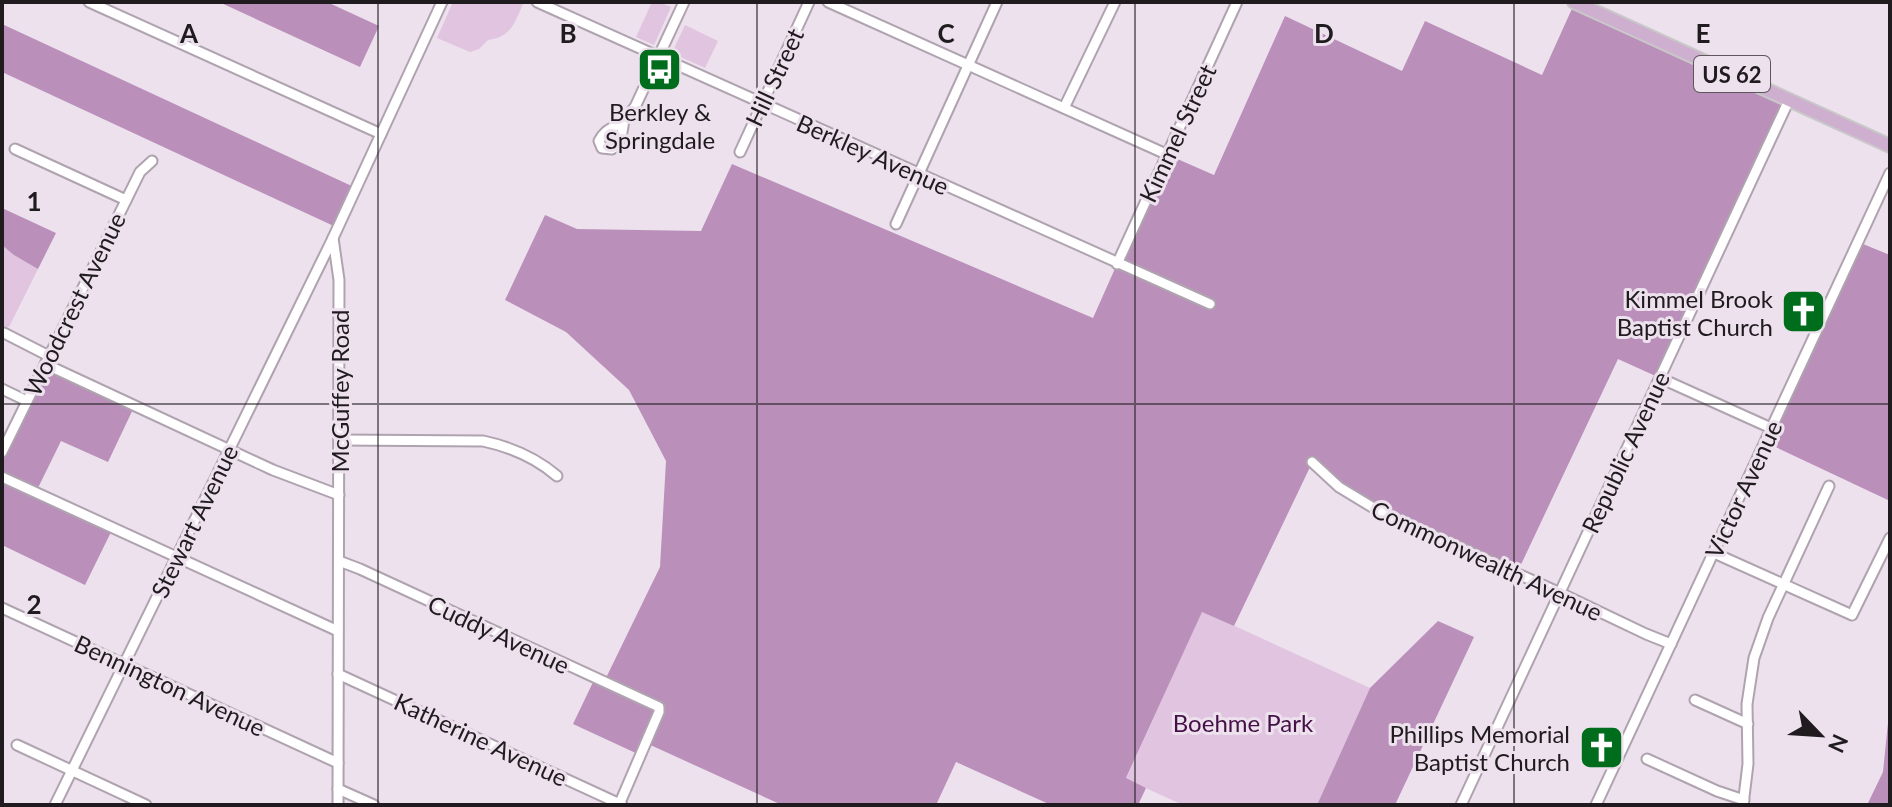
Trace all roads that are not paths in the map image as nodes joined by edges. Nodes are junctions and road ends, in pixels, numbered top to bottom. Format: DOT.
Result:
graph roads {
  1 [pos="89,2"];
  2 [pos="442,2"];
  3 [pos="537,2"];
  4 [pos="684,2"];
  5 [pos="809,2"];
  6 [pos="828,2"];
  7 [pos="997,2"];
  8 [pos="1115,2"];
  9 [pos="1574,2"];
  10 [pos="1233,3"];
  11 [pos="658,57"];
  12 [pos="968,65"];
  13 [pos="1789,100"];
  14 [pos="761,103"];
  15 [pos="1064,108"];
  16 [pos="624,120"];
  17 [pos="381,134"];
  18 [pos="1890,146"];
  19 [pos="15,149"];
  20 [pos="740,152"];
  21 [pos="1166,154"];
  22 [pos="152,161"];
  23 [pos="1890,173"];
  24 [pos="919,174"];
  25 [pos="126,200"];
  26 [pos="896,224"];
  27 [pos="333,238"];
  28 [pos="1117,264"];
  29 [pos="1210,304"];
  30 [pos="4,333"];
  31 [pos="47,360"];
  32 [pos="1660,378"];
  33 [pos="2,389"];
  34 [pos="27,401"];
  35 [pos="1771,428"];
  36 [pos="339,440"];
  37 [pos="229,448"];
  38 [pos="2,452"];
  39 [pos="1312,462"];
  40 [pos="557,476"];
  41 [pos="2,477"];
  42 [pos="1829,486"];
  43 [pos="339,495"];
  44 [pos="1890,538"];
  45 [pos="1714,553"];
  46 [pos="176,557"];
  47 [pos="339,561"];
  48 [pos="1784,584"];
  49 [pos="1560,593"];
  50 [pos="2,608"];
  51 [pos="338,631"];
  52 [pos="1671,644"];
  53 [pos="124,664"];
  54 [pos="338,674"];
  55 [pos="1695,700"];
  56 [pos="1748,724"];
  57 [pos="17,745"];
  58 [pos="1647,759"];
  59 [pos="338,763"];
  60 [pos="72,771"];
  61 [pos="338,789"];
  62 [pos="1744,802"];
  63 [pos="620,804"];
  64 [pos="55,805"];
  65 [pos="146,805"];
  66 [pos="338,805"];
  67 [pos="374,805"];
  68 [pos="1461,805"];
  69 [pos="1596,805"];
  1 -- 17 [label="street"];
  2 -- 17 [label="street"];
  3 -- 11 [label="street, Berkley Avenue"];
  4 -- 11 [label="street"];
  5 -- 14 [label="street, Hill Street"];
  6 -- 12 [label="street"];
  7 -- 12 [label="street"];
  8 -- 15 [label="street"];
  9 -- 13 [label="main road, US 62"];
  10 -- 21 [label="street, Kimmel Street"];
  11 -- 14 [label="street, Berkley Avenue"];
  11 -- 16 [label="street"];
  12 -- 15 [label="street"];
  12 -- 24 [label="street"];
  13 -- 18 [label="main road, US 62"];
  13 -- 32 [label="street, Republic Avenue"];
  14 -- 20 [label="street, Hill Street"];
  14 -- 24 [label="street, Berkley Avenue"];
  15 -- 21 [label="street"];
  17 -- 27 [label="street"];
  19 -- 25 [label="street"];
  21 -- 28 [label="street, Kimmel Street"];
  22 -- 25 [label="street, Woodcrest Avenue"];
  23 -- 35 [label="street, Victor Avenue"];
  24 -- 26 [label="street"];
  24 -- 28 [label="street, Berkley Avenue"];
  25 -- 31 [label="street, Woodcrest Avenue"];
  27 -- 36 [label="street, McGuffey Road"];
  27 -- 37 [label="street, Stewart Avenue"];
  28 -- 29 [label="street, Berkley Avenue"];
  30 -- 31 [label="street"];
  31 -- 34 [label="street, Woodcrest Avenue"];
  31 -- 37 [label="street"];
  32 -- 35 [label="street"];
  32 -- 49 [label="street, Republic Avenue"];
  33 -- 34 [label="street"];
  34 -- 38 [label="street, Woodcrest Avenue"];
  35 -- 45 [label="street, Victor Avenue"];
  36 -- 40 [label="street"];
  36 -- 43 [label="street, McGuffey Road"];
  37 -- 43 [label="street"];
  37 -- 46 [label="street, Stewart Avenue"];
  39 -- 49 [label="street, Commonwealth Avenue"];
  41 -- 46 [label="street"];
  42 -- 48 [label="street"];
  43 -- 47 [label="street, McGuffey Road"];
  44 -- 48 [label="street"];
  45 -- 48 [label="street"];
  45 -- 52 [label="street, Victor Avenue"];
  46 -- 51 [label="street"];
  46 -- 53 [label="street, Stewart Avenue"];
  47 -- 51 [label="street, McGuffey Road"];
  47 -- 63 [label="street, Cuddy Avenue"];
  48 -- 56 [label="street"];
  49 -- 52 [label="street, Commonwealth Avenue"];
  49 -- 68 [label="street, Republic Avenue"];
  50 -- 53 [label="street, Bennington Avenue"];
  51 -- 54 [label="street, McGuffey Road"];
  52 -- 69 [label="street, Victor Avenue"];
  53 -- 59 [label="street, Bennington Avenue"];
  53 -- 60 [label="street, Stewart Avenue"];
  54 -- 59 [label="street, McGuffey Road"];
  54 -- 63 [label="street, Katherine Avenue"];
  55 -- 56 [label="street"];
  56 -- 62 [label="street"];
  57 -- 60 [label="street"];
  58 -- 62 [label="street"];
  59 -- 61 [label="street, McGuffey Road"];
  60 -- 64 [label="street, Stewart Avenue"];
  60 -- 65 [label="street"];
  61 -- 66 [label="street, McGuffey Road"];
  61 -- 67 [label="street"];
}
